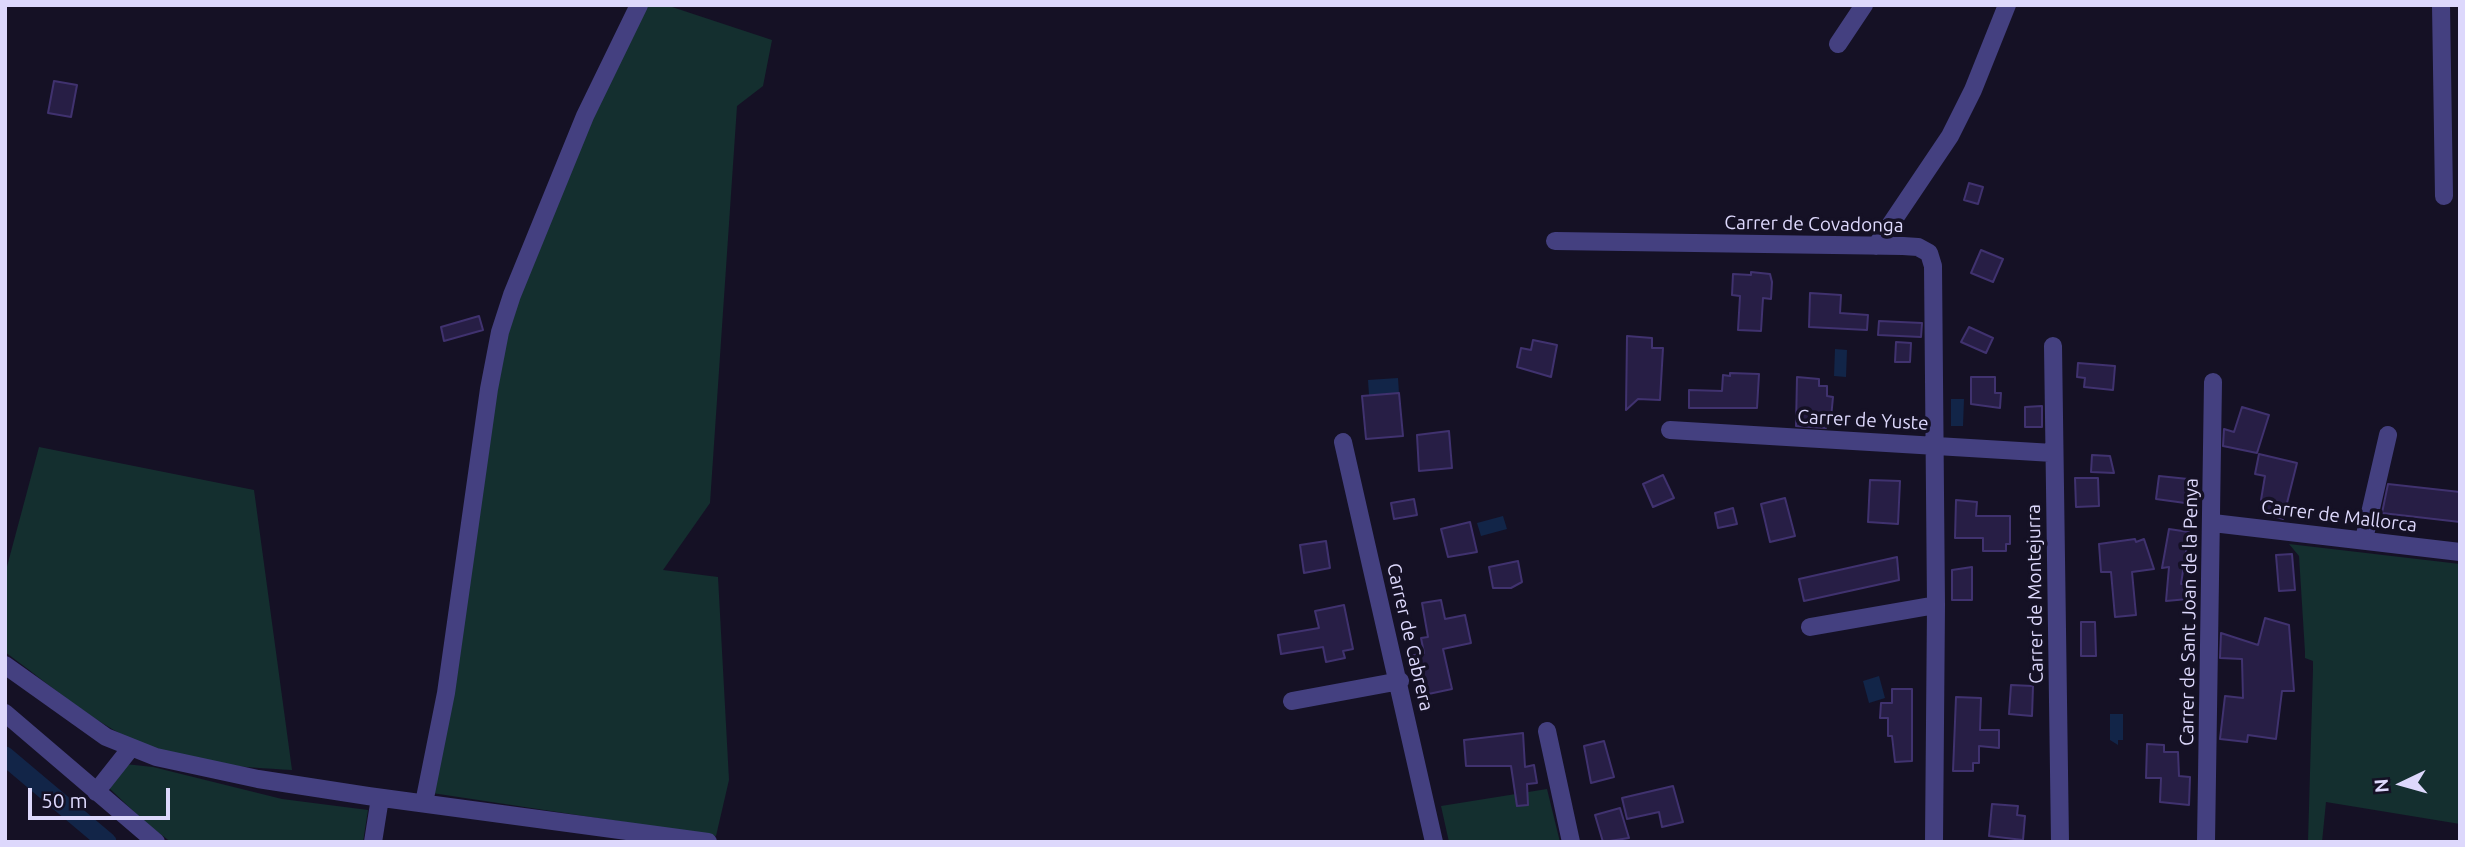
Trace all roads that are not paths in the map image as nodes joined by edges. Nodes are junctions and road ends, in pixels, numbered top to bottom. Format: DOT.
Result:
graph roads {
  1 [pos="639,5"];
  2 [pos="1864,5"];
  3 [pos="2007,5"];
  4 [pos="2441,5"];
  5 [pos="1838,44"];
  6 [pos="2444,196"];
  7 [pos="1555,241"];
  8 [pos="1876,246"];
  9 [pos="2053,345"];
  10 [pos="2213,382"];
  11 [pos="1670,430"];
  12 [pos="2388,435"];
  13 [pos="1343,442"];
  14 [pos="1935,445"];
  15 [pos="2053,453"];
  16 [pos="2213,523"];
  17 [pos="2364,539"];
  18 [pos="2460,552"];
  19 [pos="1936,605"];
  20 [pos="1810,627"];
  21 [pos="5,665"];
  22 [pos="1400,681"];
  23 [pos="1293,701"];
  24 [pos="5,713"];
  25 [pos="1547,731"];
  26 [pos="130,749"];
  27 [pos="96,792"];
  28 [pos="380,798"];
  29 [pos="424,803"];
  30 [pos="156,842"];
  31 [pos="373,842"];
  32 [pos="708,842"];
  33 [pos="1434,842"];
  34 [pos="1571,842"];
  35 [pos="1934,842"];
  36 [pos="2060,842"];
  37 [pos="2206,842"];
  1 -- 29 [label="street"];
  2 -- 5 [label="street"];
  3 -- 8 [label="street"];
  4 -- 6 [label="street"];
  7 -- 8 [label="street, Carrer de Covadonga"];
  8 -- 14 [label="street, Carrer de Covadonga"];
  9 -- 15 [label="street, Carrer de Montejurra"];
  10 -- 16 [label="street, Carrer de Sant Joan de la Penya"];
  11 -- 14 [label="street, Carrer de Yuste"];
  12 -- 17 [label="street"];
  13 -- 22 [label="street, Carrer de Cabrera"];
  14 -- 15 [label="street, Carrer de Yuste"];
  14 -- 19 [label="street, Carrer de Covadonga"];
  15 -- 36 [label="street, Carrer de Montejurra"];
  16 -- 17 [label="street, Carrer de Mallorca"];
  16 -- 37 [label="street, Carrer de Sant Joan de la Penya"];
  17 -- 18 [label="street, Carrer de Mallorca"];
  19 -- 20 [label="street"];
  19 -- 35 [label="street, Carrer de Covadonga"];
  21 -- 26 [label="street"];
  22 -- 23 [label="street"];
  22 -- 33 [label="street, Carrer de Cabrera"];
  24 -- 27 [label="street"];
  25 -- 34 [label="street"];
  26 -- 27 [label="street"];
  26 -- 28 [label="street"];
  27 -- 30 [label="street"];
  28 -- 29 [label="street"];
  28 -- 31 [label="street"];
  29 -- 32 [label="street"];
}
